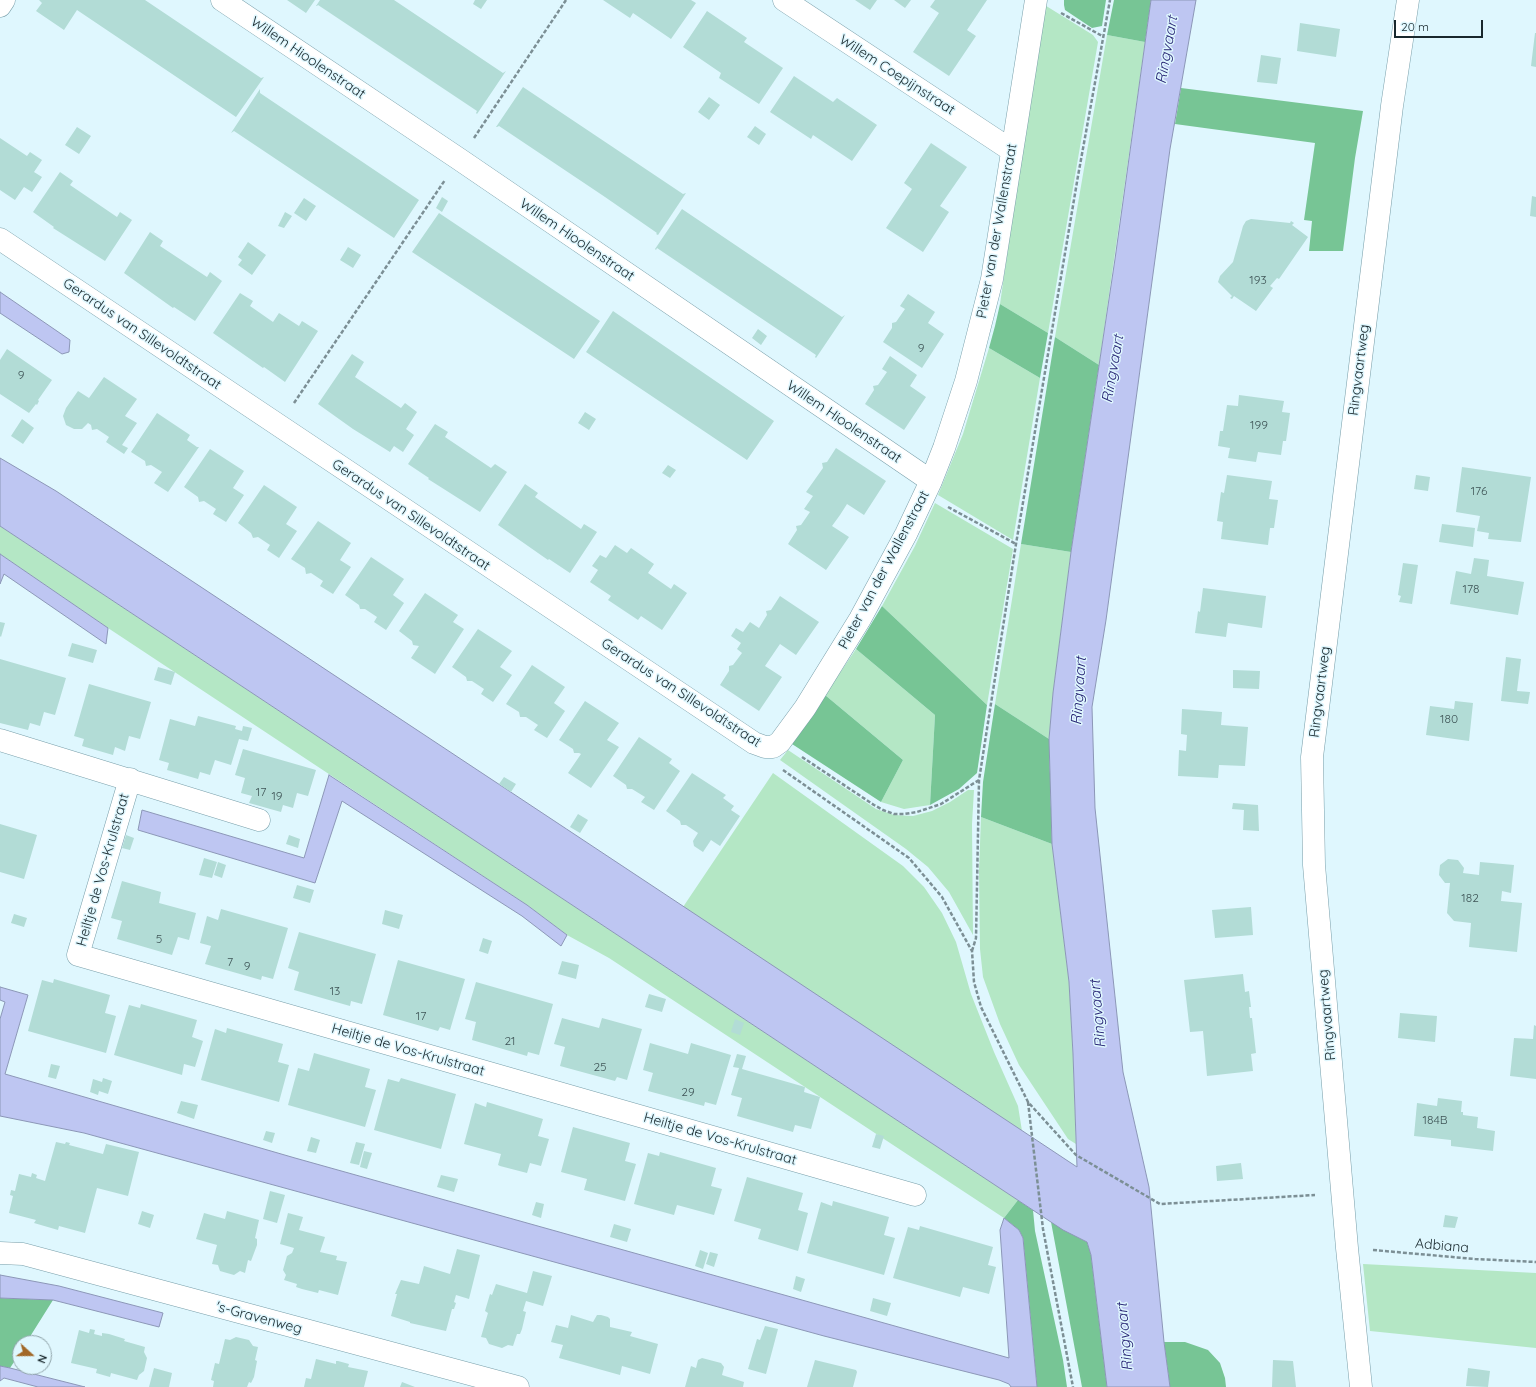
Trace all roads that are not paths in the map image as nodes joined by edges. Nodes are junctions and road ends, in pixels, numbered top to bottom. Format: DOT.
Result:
graph roads {
  1 [pos="4,0"];
  2 [pos="222,0"];
  3 [pos="784,0"];
  4 [pos="1036,0"];
  5 [pos="1408,0"];
  6 [pos="0,6"];
  7 [pos="1012,150"];
  8 [pos="0,239"];
  9 [pos="930,481"];
  10 [pos="0,740"];
  11 [pos="776,745"];
  12 [pos="130,779"];
  13 [pos="259,820"];
  14 [pos="915,1195"];
  15 [pos="0,1253"];
  16 [pos="518,1387"];
  17 [pos="1361,1387"];
  1 -- 6 [label="street"];
  2 -- 9 [label="street, Willem Hioolenstraat"];
  3 -- 7 [label="street, Willem Coepijnstraat"];
  4 -- 7 [label="street, Pieter van der Wallenstraat"];
  5 -- 17 [label="street, Ringvaartweg"];
  7 -- 9 [label="street, Pieter van der Wallenstraat"];
  8 -- 11 [label="street, Gerardus van Sillevoldtstraat"];
  9 -- 11 [label="street, Pieter van der Wallenstraat"];
  10 -- 12 [label="street"];
  12 -- 13 [label="street"];
  12 -- 14 [label="street, Heiltje de Vos-Krulstraat"];
  15 -- 16 [label="street, 's-Gravenweg"];
}
